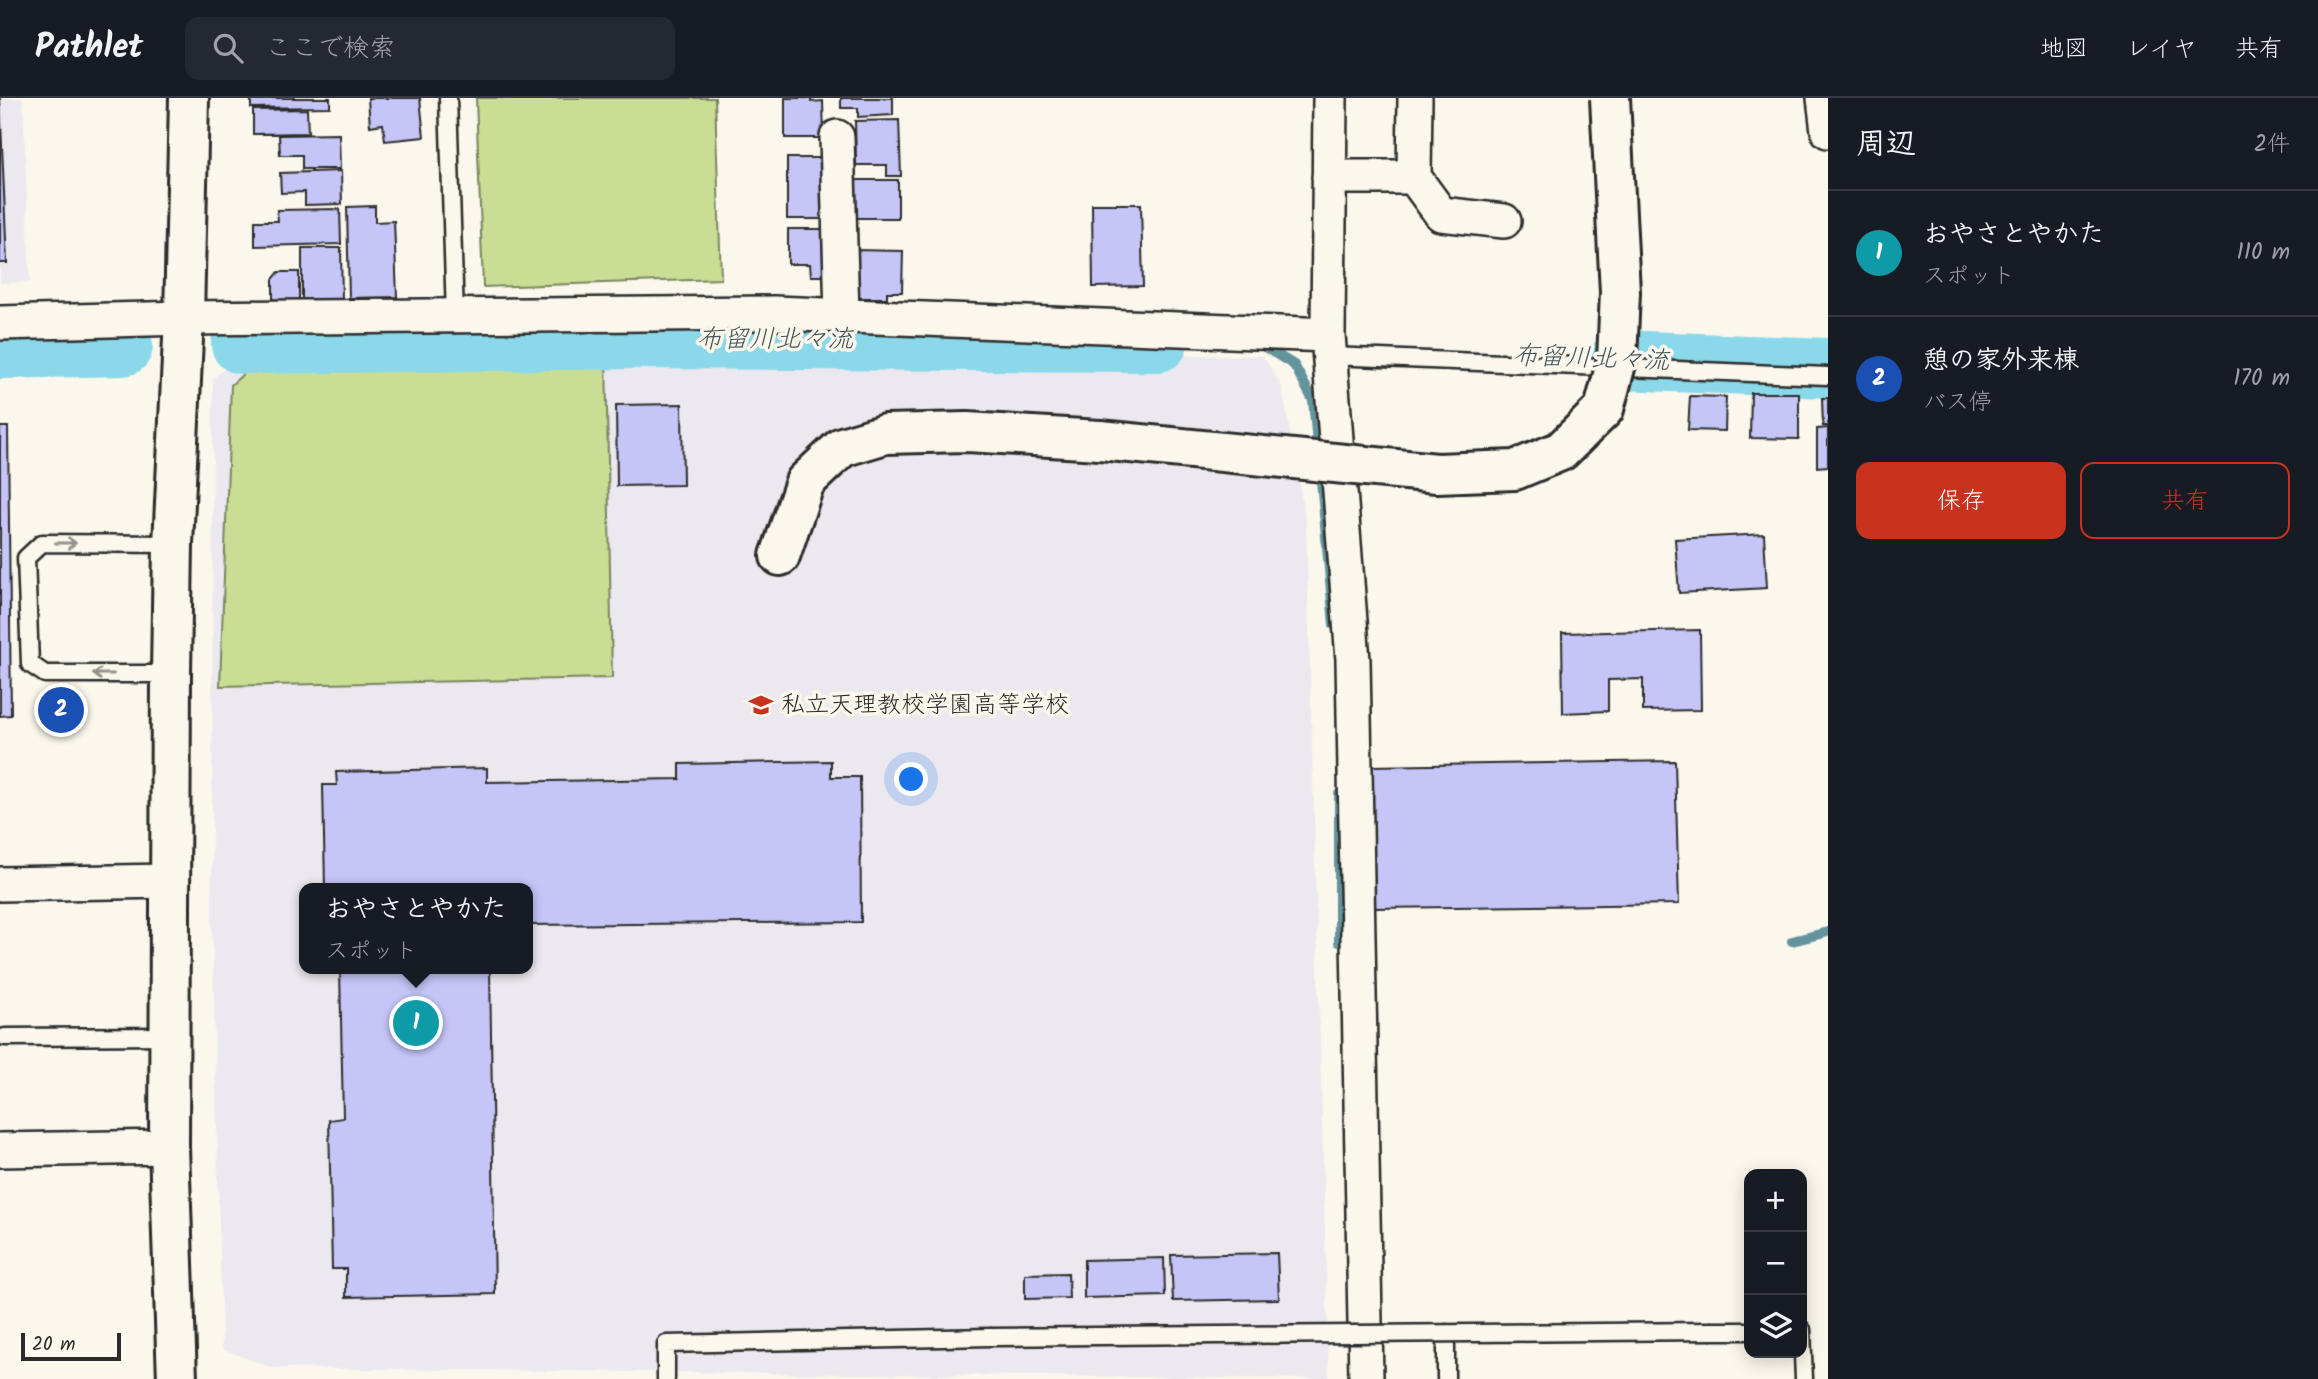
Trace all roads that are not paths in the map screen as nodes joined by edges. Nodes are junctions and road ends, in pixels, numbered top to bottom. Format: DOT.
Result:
graph roads {
  1 [pos="189,98"];
  2 [pos="448,98"];
  3 [pos="1330,98"];
  4 [pos="1415,98"];
  5 [pos="1610,98"];
  6 [pos="1824,98"];
  7 [pos="1828,131"];
  8 [pos="838,137"];
  9 [pos="1329,177"];
  10 [pos="1414,177"];
  11 [pos="1504,221"];
  12 [pos="456,316"];
  13 [pos="842,316"];
  14 [pos="0,323"];
  15 [pos="183,327"];
  16 [pos="1329,346"];
  17 [pos="1828,376"];
  18 [pos="173,544"];
  19 [pos="780,556"];
  20 [pos="171,674"];
  21 [pos="169,881"];
  22 [pos="0,884"];
  23 [pos="169,1036"];
  24 [pos="5,1037"];
  25 [pos="169,1147"];
  26 [pos="0,1150"];
  27 [pos="1744,1331"];
  28 [pos="1446,1334"];
  29 [pos="1803,1358"];
  30 [pos="177,1379"];
  31 [pos="666,1379"];
  32 [pos="1366,1379"];
  33 [pos="1446,1379"];
  34 [pos="1804,1379"];
  1 -- 15 [label="street"];
  2 -- 12 [label="lane"];
  3 -- 9 [label="street"];
  4 -- 10 [label="street"];
  5 -- 19 [label="street, bridge"];
  6 -- 7 [label="street"];
  8 -- 13 [label="street"];
  9 -- 10 [label="street"];
  9 -- 16 [label="street"];
  10 -- 11 [label="street"];
  12 -- 13 [label="street"];
  12 -- 15 [label="street"];
  13 -- 16 [label="street"];
  14 -- 15 [label="street"];
  15 -- 18 [label="street"];
  16 -- 17 [label="lane"];
  16 -- 32 [label="street"];
  18 -- 20 [label="street"];
  20 -- 18 [label="lane, one-way"];
  20 -- 21 [label="street"];
  21 -- 22 [label="street"];
  21 -- 23 [label="street"];
  23 -- 24 [label="lane"];
  23 -- 25 [label="street"];
  25 -- 26 [label="street"];
  25 -- 30 [label="street"];
  27 -- 28 [label="lane, bridge"];
  28 -- 31 [label="lane, bridge"];
  28 -- 33 [label="lane"];
  29 -- 34 [label="lane"];
}
